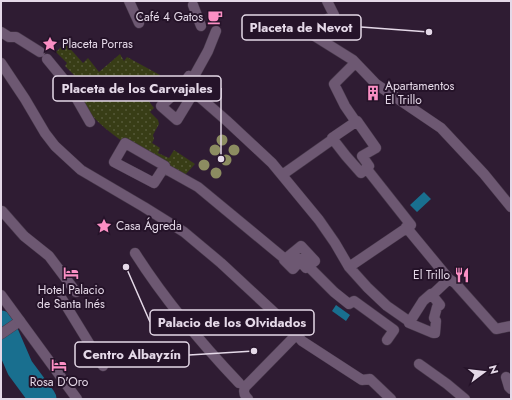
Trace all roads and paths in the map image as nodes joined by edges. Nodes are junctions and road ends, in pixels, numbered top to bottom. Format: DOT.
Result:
graph roads {
  1 [pos="128,1"];
  2 [pos="327,1"];
  3 [pos="193,5"];
  4 [pos="139,23"];
  5 [pos="201,26"];
  6 [pos="216,31"];
  7 [pos="1,32"];
  8 [pos="1,63"];
  9 [pos="355,63"];
  10 [pos="90,122"];
  11 [pos="356,122"];
  12 [pos="333,139"];
  13 [pos="164,168"];
  14 [pos="366,168"];
  15 [pos="282,175"];
  16 [pos="511,207"];
  17 [pos="2,211"];
  18 [pos="409,226"];
  19 [pos="135,253"];
  20 [pos="349,267"];
  21 [pos="450,280"];
  22 [pos="76,292"];
  23 [pos="1,295"];
  24 [pos="432,295"];
  25 [pos="62,299"];
  26 [pos="410,322"];
  27 [pos="17,323"];
  28 [pos="511,326"];
  29 [pos="1,334"];
  30 [pos="296,335"];
  31 [pos="387,340"];
  32 [pos="419,364"];
  33 [pos="103,366"];
  34 [pos="506,377"];
  35 [pos="240,383"];
  36 [pos="511,389"];
  37 [pos="246,397"];
  38 [pos="77,399"];
  39 [pos="391,399"];
  40 [pos="465,399"];
  1 -- 4 [label="street"];
  2 -- 9 [label="street"];
  3 -- 5 [label="street"];
  6 -- 15 [label="street"];
  7 -- 10 [label="street"];
  8 -- 30 [label="street"];
  9 -- 11 [label="street"];
  9 -- 16 [label="street"];
  11 -- 12 [label="street"];
  11 -- 14 [label="street"];
  12 -- 14 [label="street"];
  12 -- 15 [label="street"];
  13 -- 13 [label="street"];
  13 -- 31 [label="street"];
  14 -- 18 [label="street"];
  15 -- 20 [label="street"];
  17 -- 22 [label="street"];
  18 -- 20 [label="street"];
  18 -- 21 [label="street"];
  19 -- 35 [label="street"];
  20 -- 26 [label="street"];
  21 -- 24 [label="street"];
  21 -- 28 [label="street"];
  23 -- 27 [label="street"];
  24 -- 26 [label="street"];
  24 -- 26 [label="street"];
  25 -- 33 [label="street"];
  27 -- 29 [label="street"];
  27 -- 38 [label="street"];
  30 -- 37 [label="street"];
  30 -- 39 [label="street"];
  32 -- 40 [label="street"];
  34 -- 36 [label="street"];
}
